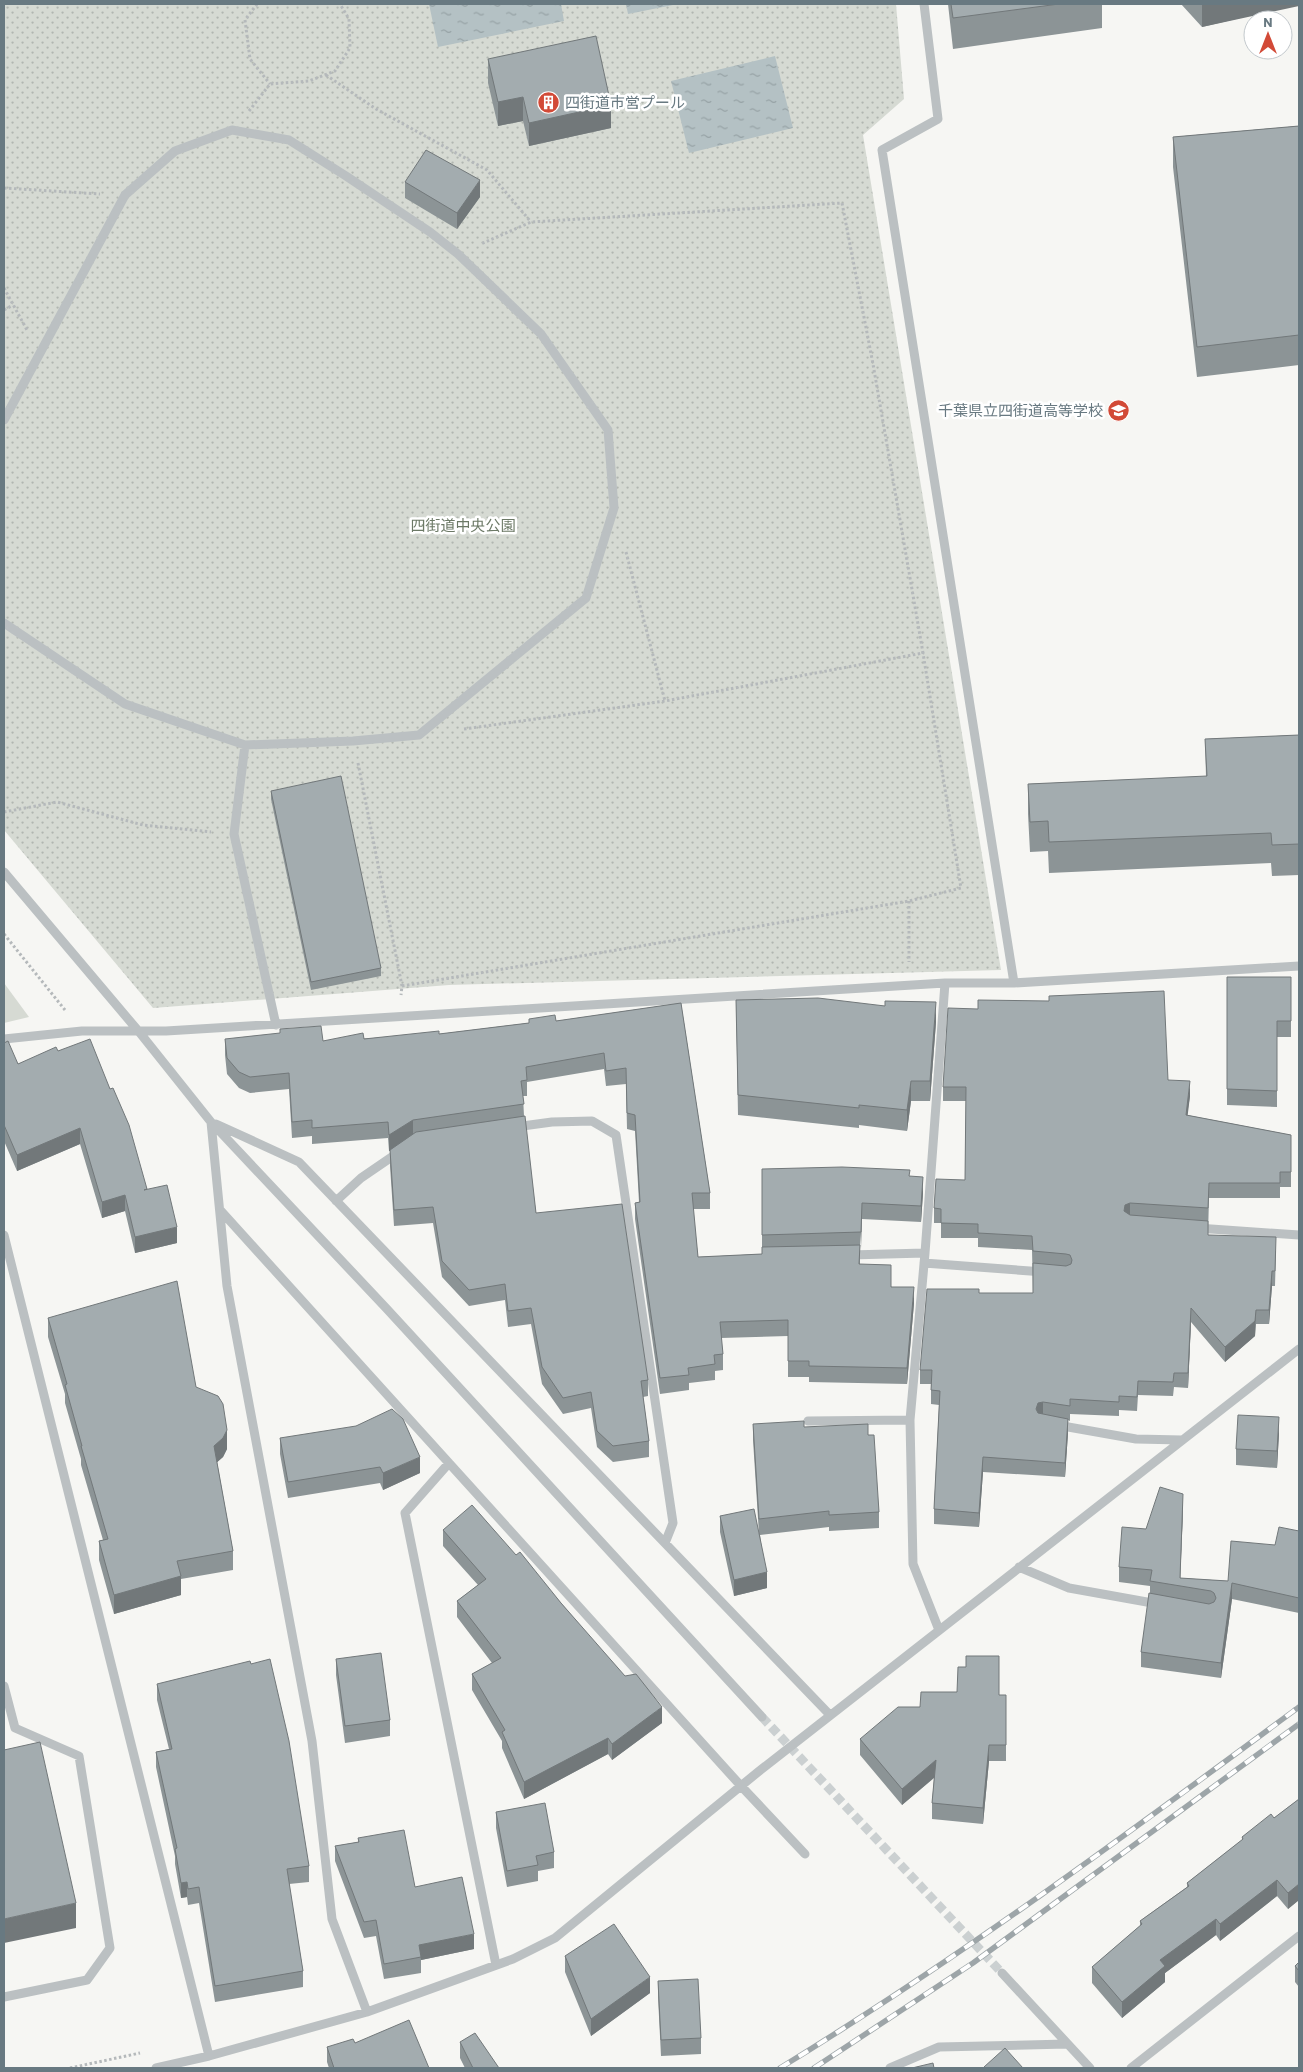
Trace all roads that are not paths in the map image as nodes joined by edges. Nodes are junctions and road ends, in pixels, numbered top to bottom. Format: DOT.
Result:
graph roads {
  1 [pos="924,4"];
  2 [pos="4,420"];
  3 [pos="4,622"];
  4 [pos="245,746"];
  5 [pos="4,872"];
  6 [pos="1299,966"];
  7 [pos="945,983"];
  8 [pos="1014,983"];
  9 [pos="276,1024"];
  10 [pos="140,1033"];
  11 [pos="4,1039"];
  12 [pos="211,1122"];
  13 [pos="503,1129"];
  14 [pos="407,1147"];
  15 [pos="336,1201"];
  16 [pos="221,1211"];
  17 [pos="1190,1227"];
  18 [pos="4,1235"];
  19 [pos="1299,1235"];
  20 [pos="925,1253"];
  21 [pos="839,1255"];
  22 [pos="924,1263"];
  23 [pos="1057,1273"];
  24 [pos="1299,1348"];
  25 [pos="910,1420"];
  26 [pos="808,1421"];
  27 [pos="1051,1424"];
  28 [pos="1182,1440"];
  29 [pos="449,1464"];
  30 [pos="665,1543"];
  31 [pos="1019,1567"];
  32 [pos="1163,1604"];
  33 [pos="939,1630"];
  34 [pos="4,1686"];
  35 [pos="830,1715"];
  36 [pos="762,1717"];
  37 [pos="741,1786"];
  38 [pos="805,1854"];
  39 [pos="1299,1936"];
  40 [pos="496,1965"];
  41 [pos="1002,1973"];
  42 [pos="4,1997"];
  43 [pos="367,2012"];
  44 [pos="1067,2044"];
  45 [pos="209,2056"];
  46 [pos="156,2068"];
  47 [pos="890,2068"];
  48 [pos="1090,2068"];
  49 [pos="1131,2068"];
  1 -- 8 [label="street"];
  2 -- 4 [label="street"];
  3 -- 4 [label="street"];
  4 -- 9 [label="street"];
  5 -- 10 [label="street"];
  6 -- 8 [label="street"];
  7 -- 8 [label="street"];
  7 -- 9 [label="street"];
  7 -- 20 [label="street"];
  9 -- 10 [label="street"];
  10 -- 11 [label="street"];
  10 -- 12 [label="street"];
  12 -- 15 [label="street"];
  12 -- 16 [label="street"];
  12 -- 36 [label="street"];
  13 -- 30 [label="street"];
  14 -- 15 [label="street"];
  15 -- 30 [label="street"];
  16 -- 29 [label="street"];
  16 -- 43 [label="street"];
  17 -- 19 [label="street"];
  18 -- 45 [label="street"];
  20 -- 21 [label="street"];
  20 -- 22 [label="street"];
  22 -- 23 [label="street"];
  22 -- 25 [label="street"];
  24 -- 28 [label="street"];
  25 -- 26 [label="street"];
  25 -- 33 [label="street"];
  27 -- 28 [label="street"];
  28 -- 31 [label="street"];
  29 -- 37 [label="street"];
  29 -- 40 [label="street"];
  30 -- 35 [label="street"];
  31 -- 32 [label="street"];
  31 -- 33 [label="street"];
  33 -- 35 [label="street"];
  34 -- 42 [label="street"];
  35 -- 37 [label="street"];
  37 -- 38 [label="street"];
  37 -- 40 [label="street"];
  39 -- 49 [label="street"];
  40 -- 43 [label="street"];
  41 -- 44 [label="street"];
  43 -- 45 [label="street"];
  44 -- 47 [label="street"];
  44 -- 48 [label="street"];
  45 -- 46 [label="street"];
}
